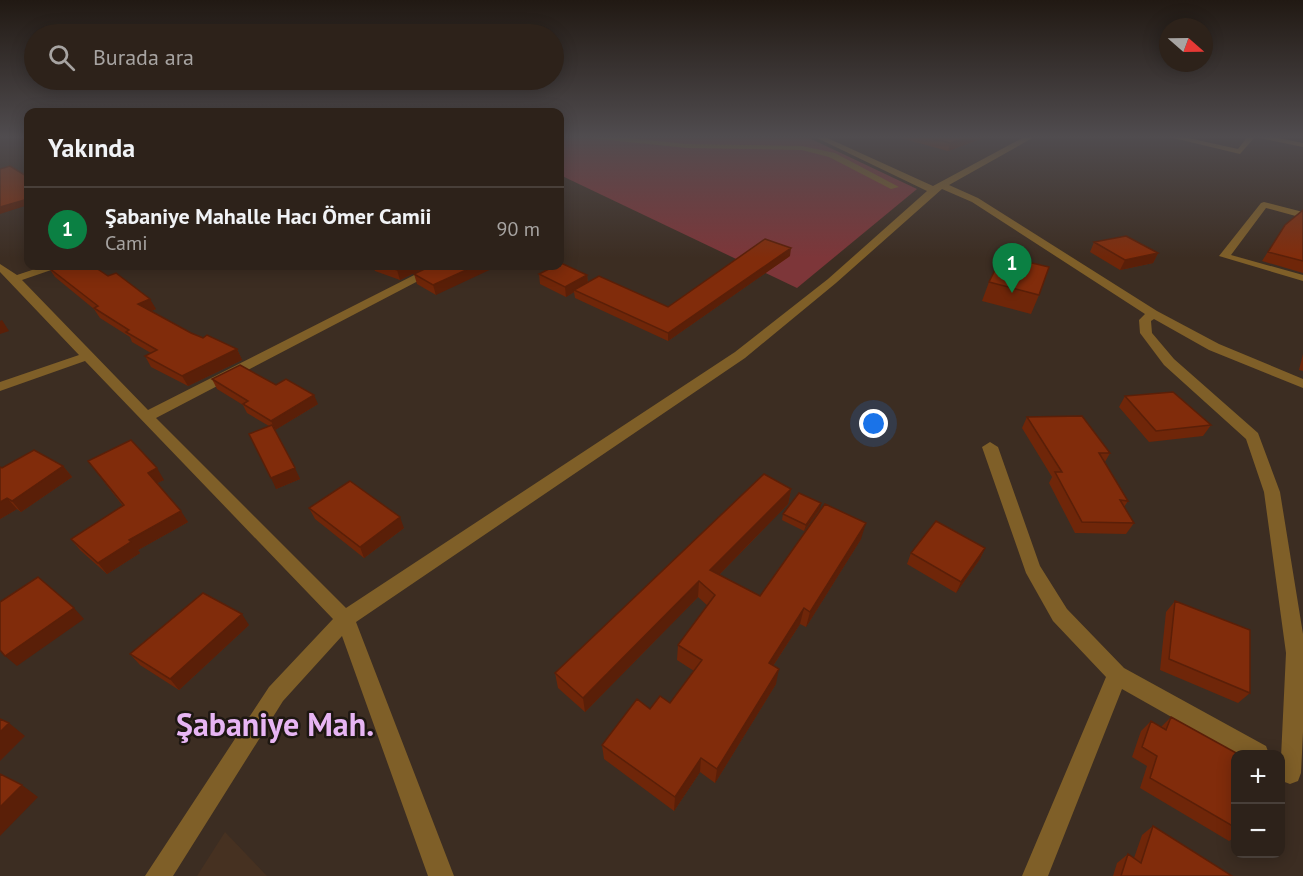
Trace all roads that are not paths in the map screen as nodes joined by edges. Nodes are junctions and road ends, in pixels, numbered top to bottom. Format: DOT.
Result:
graph roads {
  1 [pos="875,177"];
  2 [pos="912,177"];
  3 [pos="958,177"];
  4 [pos="894,187"];
  5 [pos="938,188"];
  6 [pos="1303,215"];
  7 [pos="0,267"];
  8 [pos="41,270"];
  9 [pos="431,270"];
  10 [pos="1303,278"];
  11 [pos="15,279"];
  12 [pos="1153,314"];
  13 [pos="87,356"];
  14 [pos="1303,384"];
  15 [pos="0,387"];
  16 [pos="146,417"];
  17 [pos="990,447"];
  18 [pos="345,618"];
  19 [pos="1117,675"];
  20 [pos="1251,750"];
  21 [pos="1291,773"];
  22 [pos="158,876"];
  23 [pos="441,876"];
  24 [pos="1035,876"];
  1 -- 4 [label="street"];
  2 -- 5 [label="street"];
  3 -- 5 [label="street"];
  5 -- 12 [label="street"];
  5 -- 18 [label="street"];
  6 -- 10 [label="street"];
  7 -- 11 [label="street"];
  8 -- 11 [label="street"];
  9 -- 16 [label="street"];
  11 -- 13 [label="street"];
  12 -- 14 [label="street"];
  12 -- 21 [label="street"];
  13 -- 15 [label="street"];
  13 -- 16 [label="street"];
  16 -- 18 [label="street"];
  17 -- 19 [label="street"];
  18 -- 22 [label="street"];
  18 -- 23 [label="street"];
  19 -- 20 [label="street"];
  19 -- 24 [label="street"];
}
